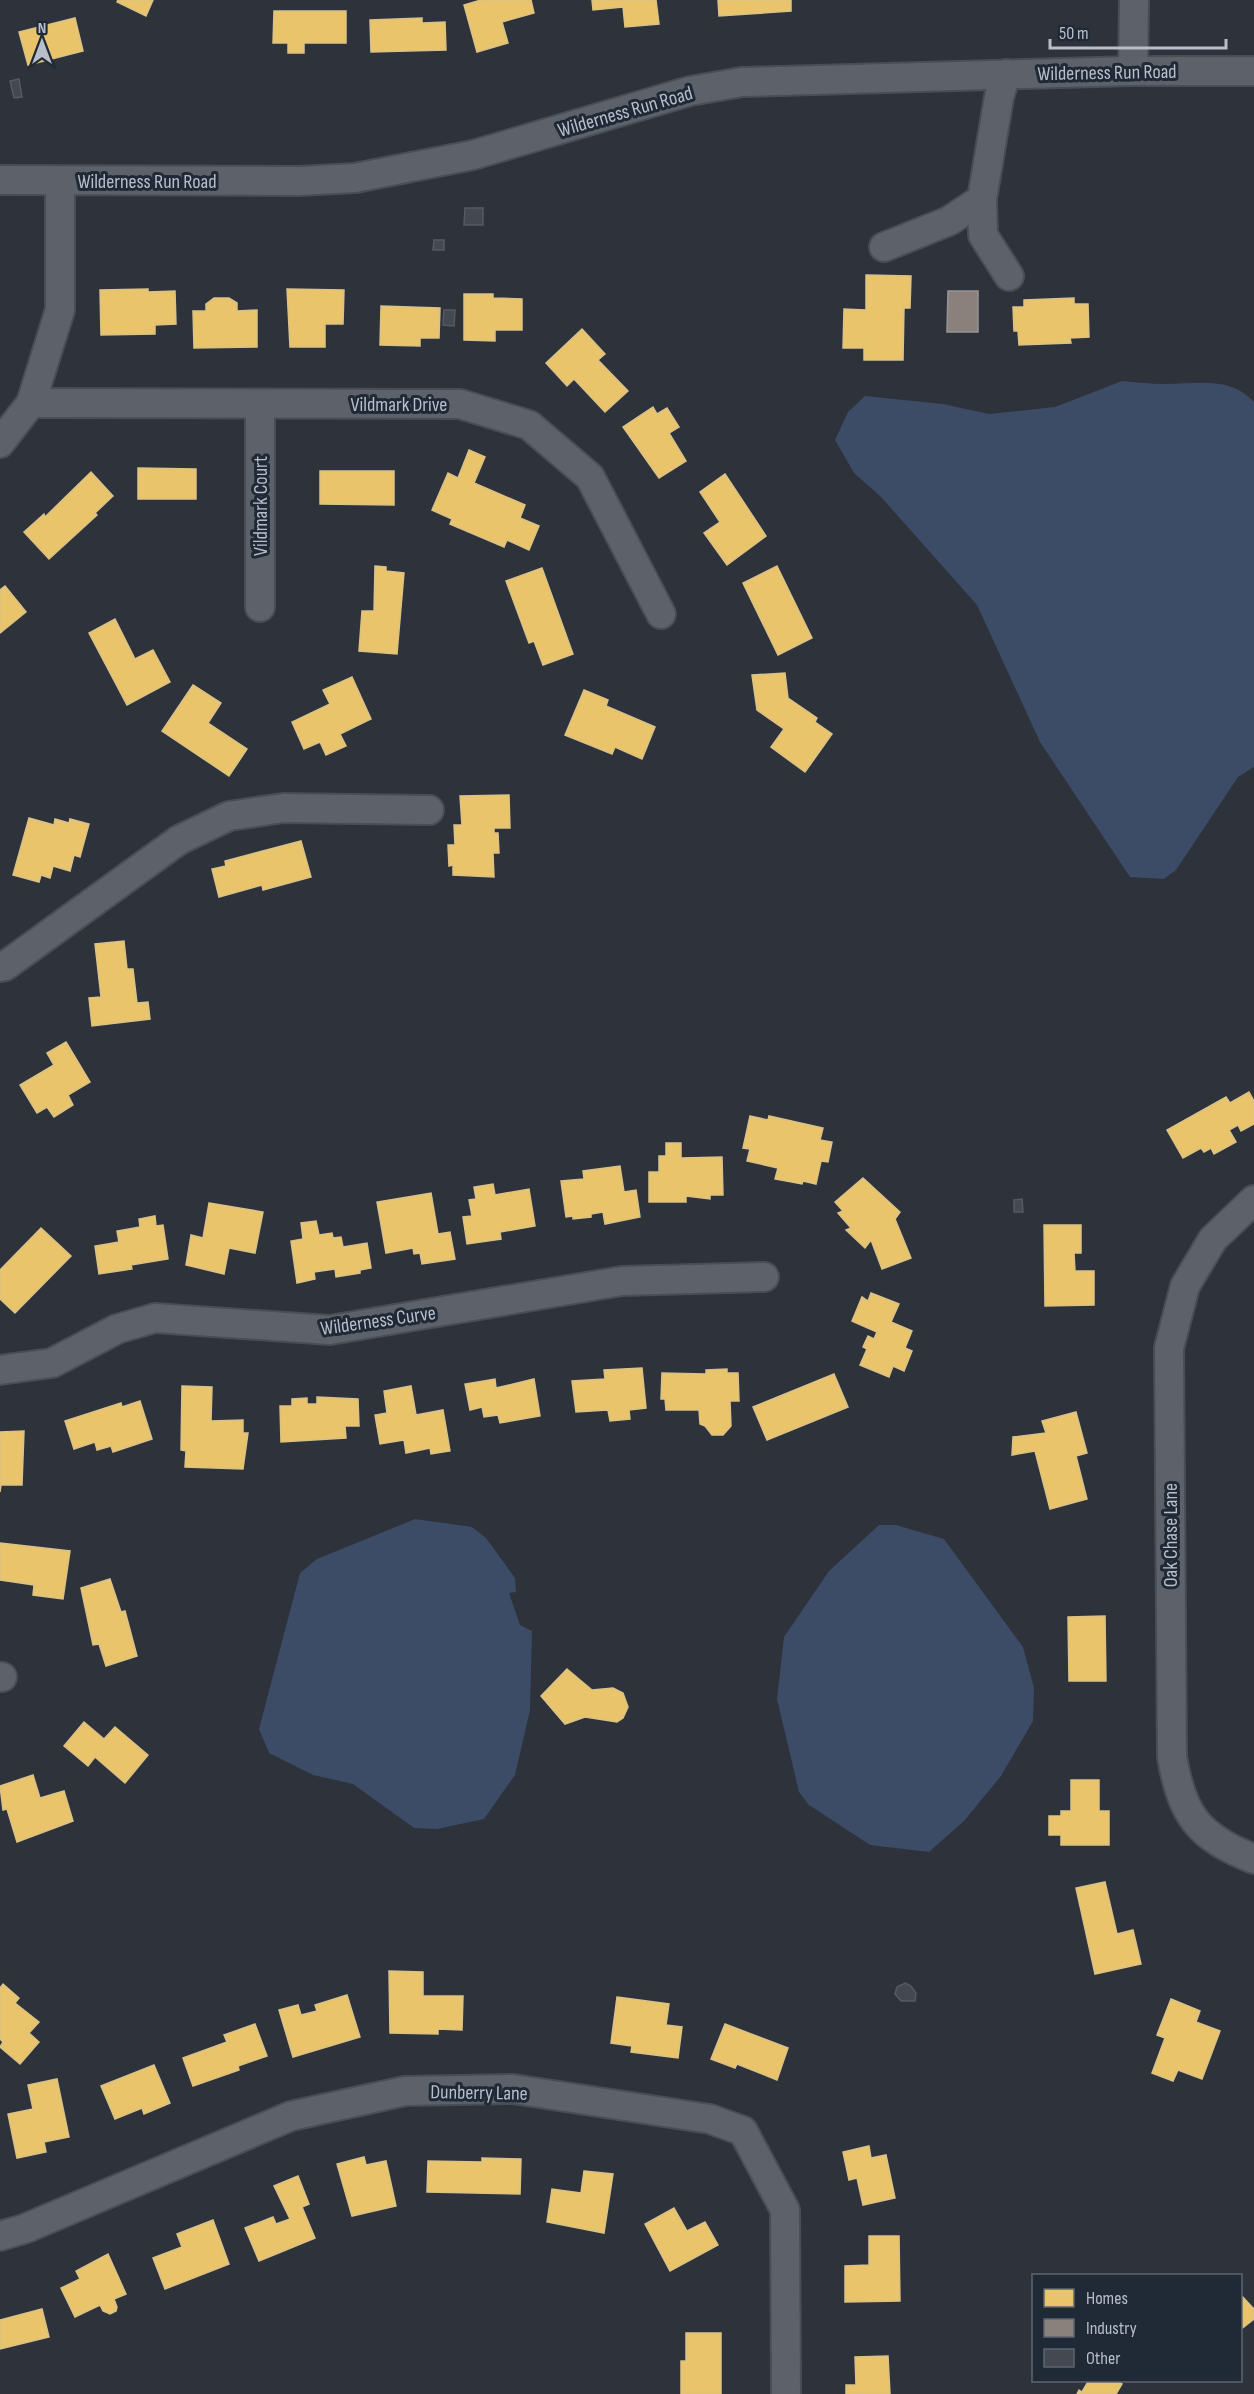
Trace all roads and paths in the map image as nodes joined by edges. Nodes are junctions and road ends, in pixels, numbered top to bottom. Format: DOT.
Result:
graph roads {
  1 [pos="1134,0"];
  2 [pos="1133,71"];
  3 [pos="1254,71"];
  4 [pos="1006,74"];
  5 [pos="0,180"];
  6 [pos="60,181"];
  7 [pos="982,199"];
  8 [pos="884,247"];
  9 [pos="1009,276"];
  10 [pos="31,403"];
  11 [pos="260,404"];
  12 [pos="0,443"];
  13 [pos="260,608"];
  14 [pos="661,614"];
  15 [pos="429,810"];
  16 [pos="2,967"];
  17 [pos="1254,1200"];
  18 [pos="764,1277"];
  19 [pos="0,1370"];
  20 [pos="1254,1859"];
  21 [pos="0,2236"];
  22 [pos="786,2394"];
  1 -- 2 [label="street"];
  2 -- 3 [label="street, Wilderness Run Road"];
  2 -- 4 [label="street, Wilderness Run Road"];
  4 -- 6 [label="street, Wilderness Run Road"];
  4 -- 7 [label="street"];
  5 -- 6 [label="street, Wilderness Run Road"];
  6 -- 10 [label="street"];
  7 -- 8 [label="street"];
  7 -- 9 [label="street"];
  10 -- 11 [label="street, Vildmark Drive"];
  10 -- 12 [label="street"];
  11 -- 13 [label="street, Vildmark Court"];
  11 -- 14 [label="street, Vildmark Drive"];
  15 -- 16 [label="street"];
  17 -- 20 [label="street, Oak Chase Lane"];
  18 -- 19 [label="street, Wilderness Curve"];
  21 -- 22 [label="street, Dunberry Lane"];
}
